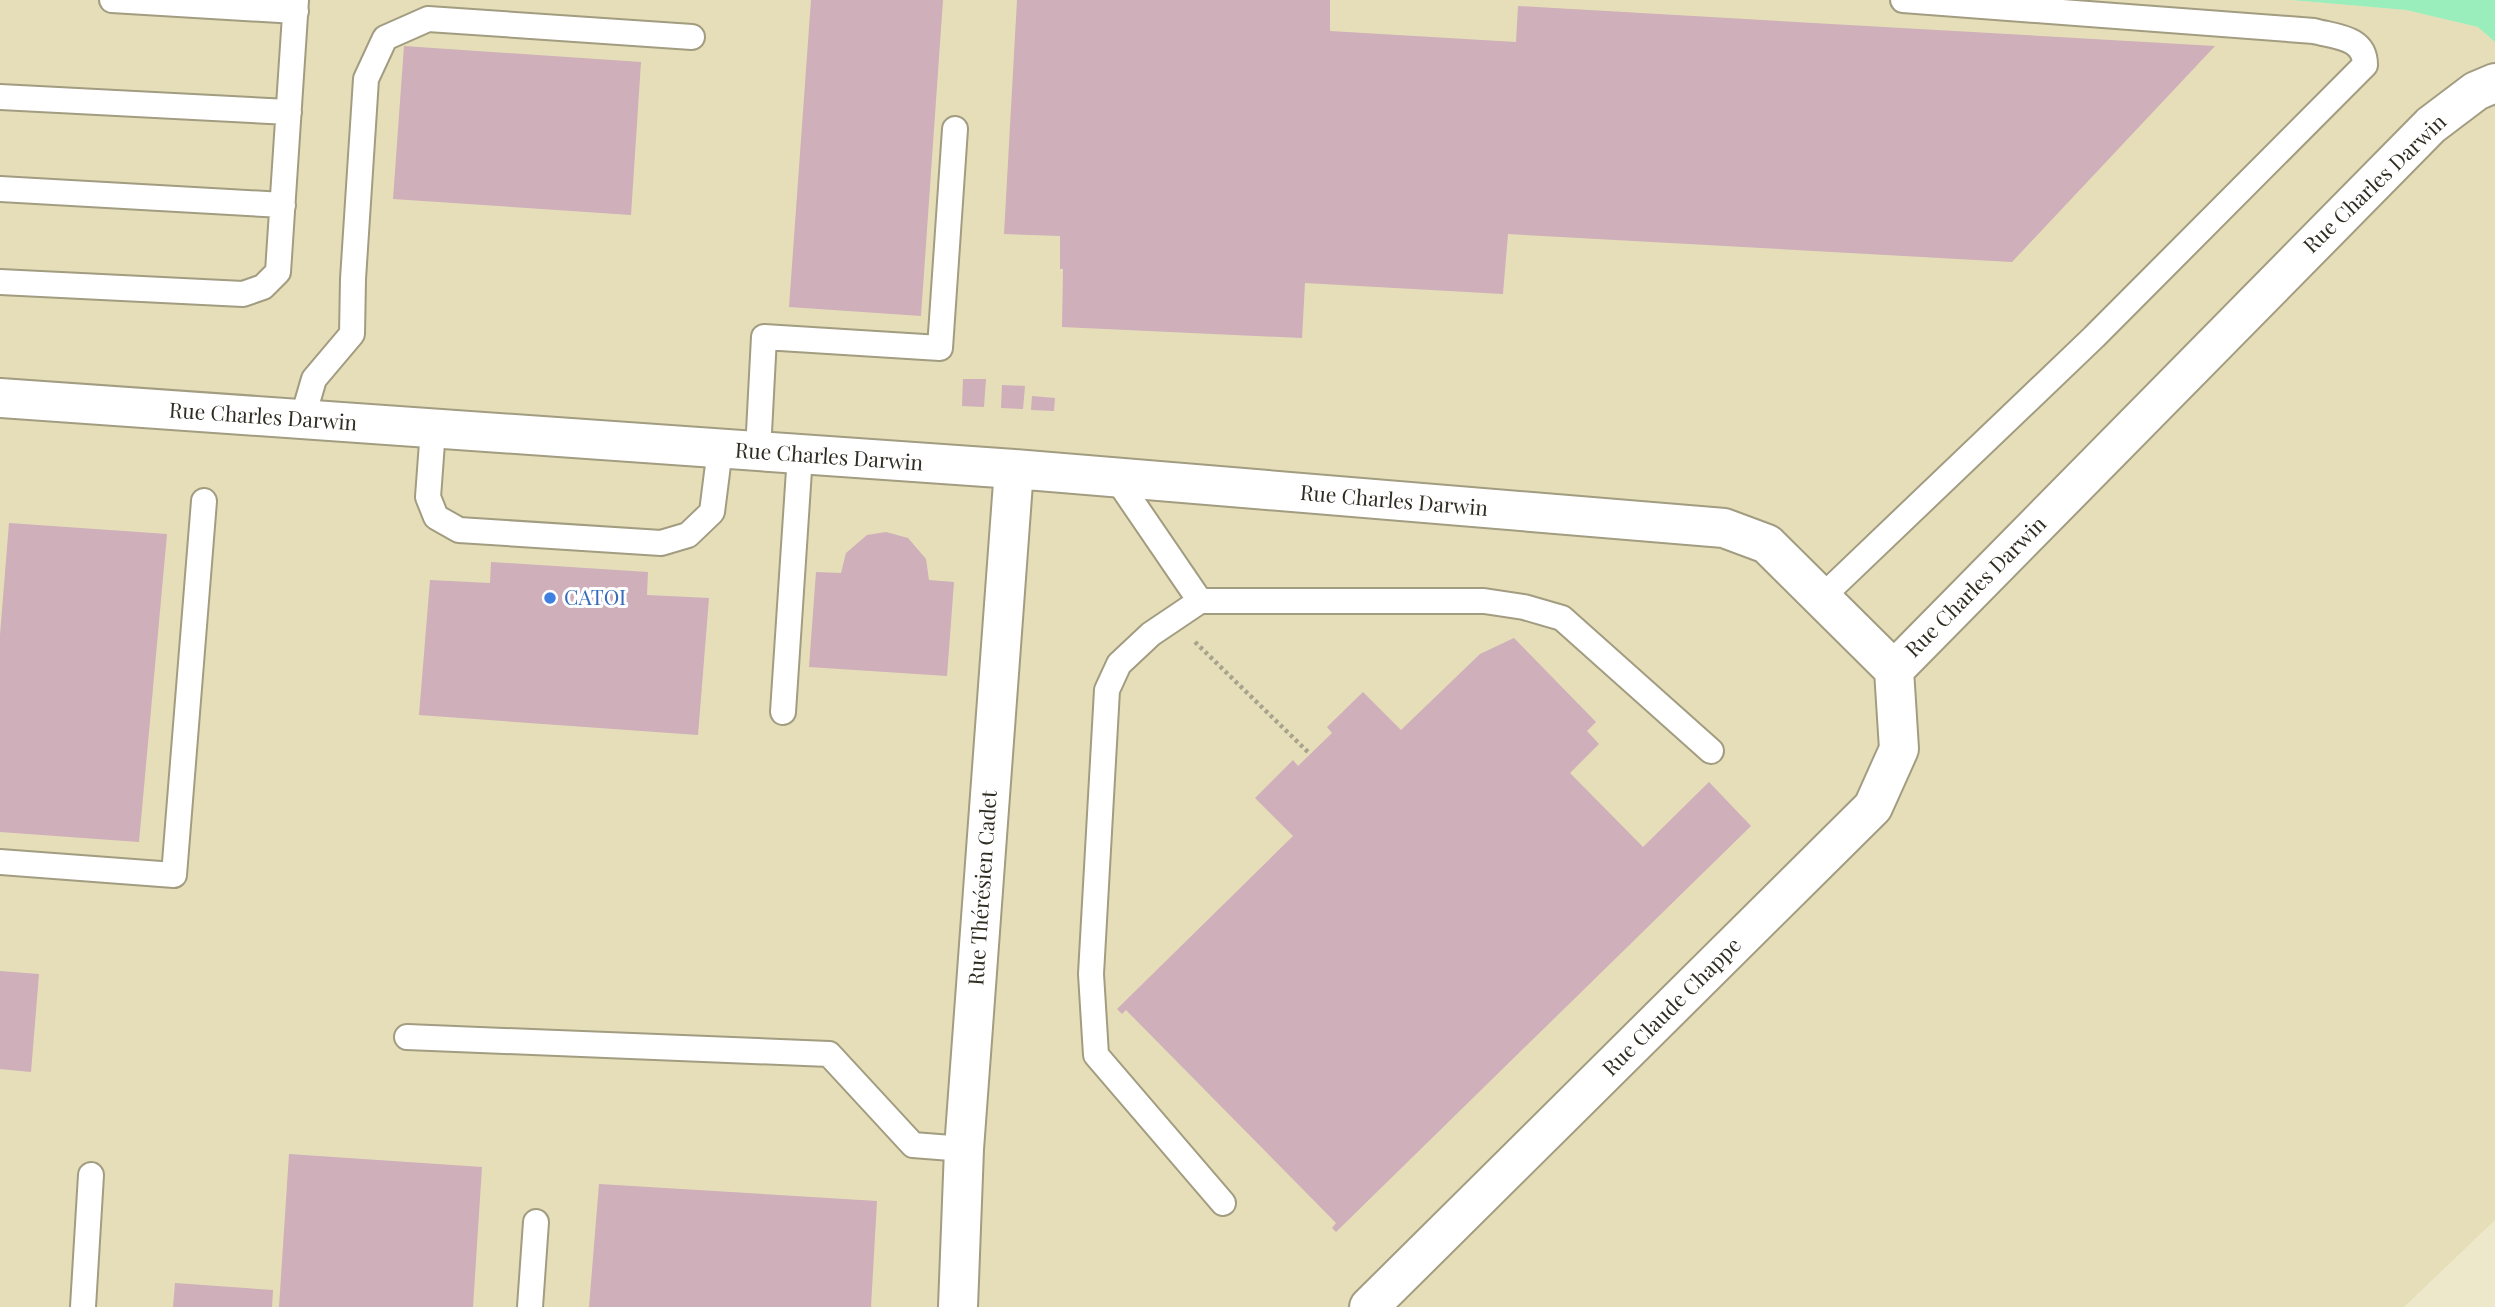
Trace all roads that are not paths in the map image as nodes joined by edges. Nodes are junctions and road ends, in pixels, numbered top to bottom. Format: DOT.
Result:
graph roads {
  1 [pos="112,0"];
  2 [pos="1903,0"];
  3 [pos="296,6"];
  4 [pos="692,37"];
  5 [pos="2495,83"];
  6 [pos="0,97"];
  7 [pos="289,111"];
  8 [pos="955,129"];
  9 [pos="0,189"];
  10 [pos="283,205"];
  11 [pos="0,282"];
  12 [pos="0,398"];
  13 [pos="302,420"];
  14 [pos="433,429"];
  15 [pos="720,449"];
  16 [pos="758,452"];
  17 [pos="800,455"];
  18 [pos="1014,470"];
  19 [pos="1116,478"];
  20 [pos="204,501"];
  21 [pos="1821,598"];
  22 [pos="1200,601"];
  23 [pos="1894,670"];
  24 [pos="783,712"];
  25 [pos="1712,751"];
  26 [pos="0,862"];
  27 [pos="407,1037"];
  28 [pos="964,1149"];
  29 [pos="91,1175"];
  30 [pos="1223,1203"];
  31 [pos="536,1222"];
  32 [pos="83,1307"];
  33 [pos="530,1307"];
  34 [pos="958,1307"];
  35 [pos="1368,1307"];
  1 -- 3 [label="lane"];
  2 -- 21 [label="lane"];
  3 -- 7 [label="lane"];
  4 -- 13 [label="lane"];
  5 -- 23 [label="street, Rue Charles Darwin"];
  6 -- 7 [label="lane"];
  7 -- 10 [label="lane"];
  8 -- 16 [label="lane"];
  9 -- 10 [label="lane"];
  10 -- 11 [label="lane"];
  12 -- 13 [label="street, Rue Charles Darwin"];
  13 -- 14 [label="street, Rue Charles Darwin"];
  14 -- 15 [label="street, Rue Charles Darwin"];
  14 -- 15 [label="lane"];
  15 -- 16 [label="street, Rue Charles Darwin"];
  16 -- 17 [label="street, Rue Charles Darwin"];
  17 -- 18 [label="street, Rue Charles Darwin"];
  17 -- 24 [label="lane"];
  18 -- 19 [label="street, Rue Charles Darwin"];
  18 -- 28 [label="street, Rue Thérésien Cadet"];
  19 -- 21 [label="street, Rue Charles Darwin"];
  19 -- 22 [label="lane"];
  20 -- 26 [label="lane"];
  21 -- 23 [label="street, Rue Charles Darwin"];
  22 -- 25 [label="lane"];
  22 -- 30 [label="lane"];
  23 -- 35 [label="street, Rue Claude Chappe"];
  27 -- 28 [label="lane"];
  28 -- 34 [label="street, Rue Thérésien Cadet"];
  29 -- 32 [label="lane"];
  31 -- 33 [label="lane"];
}
